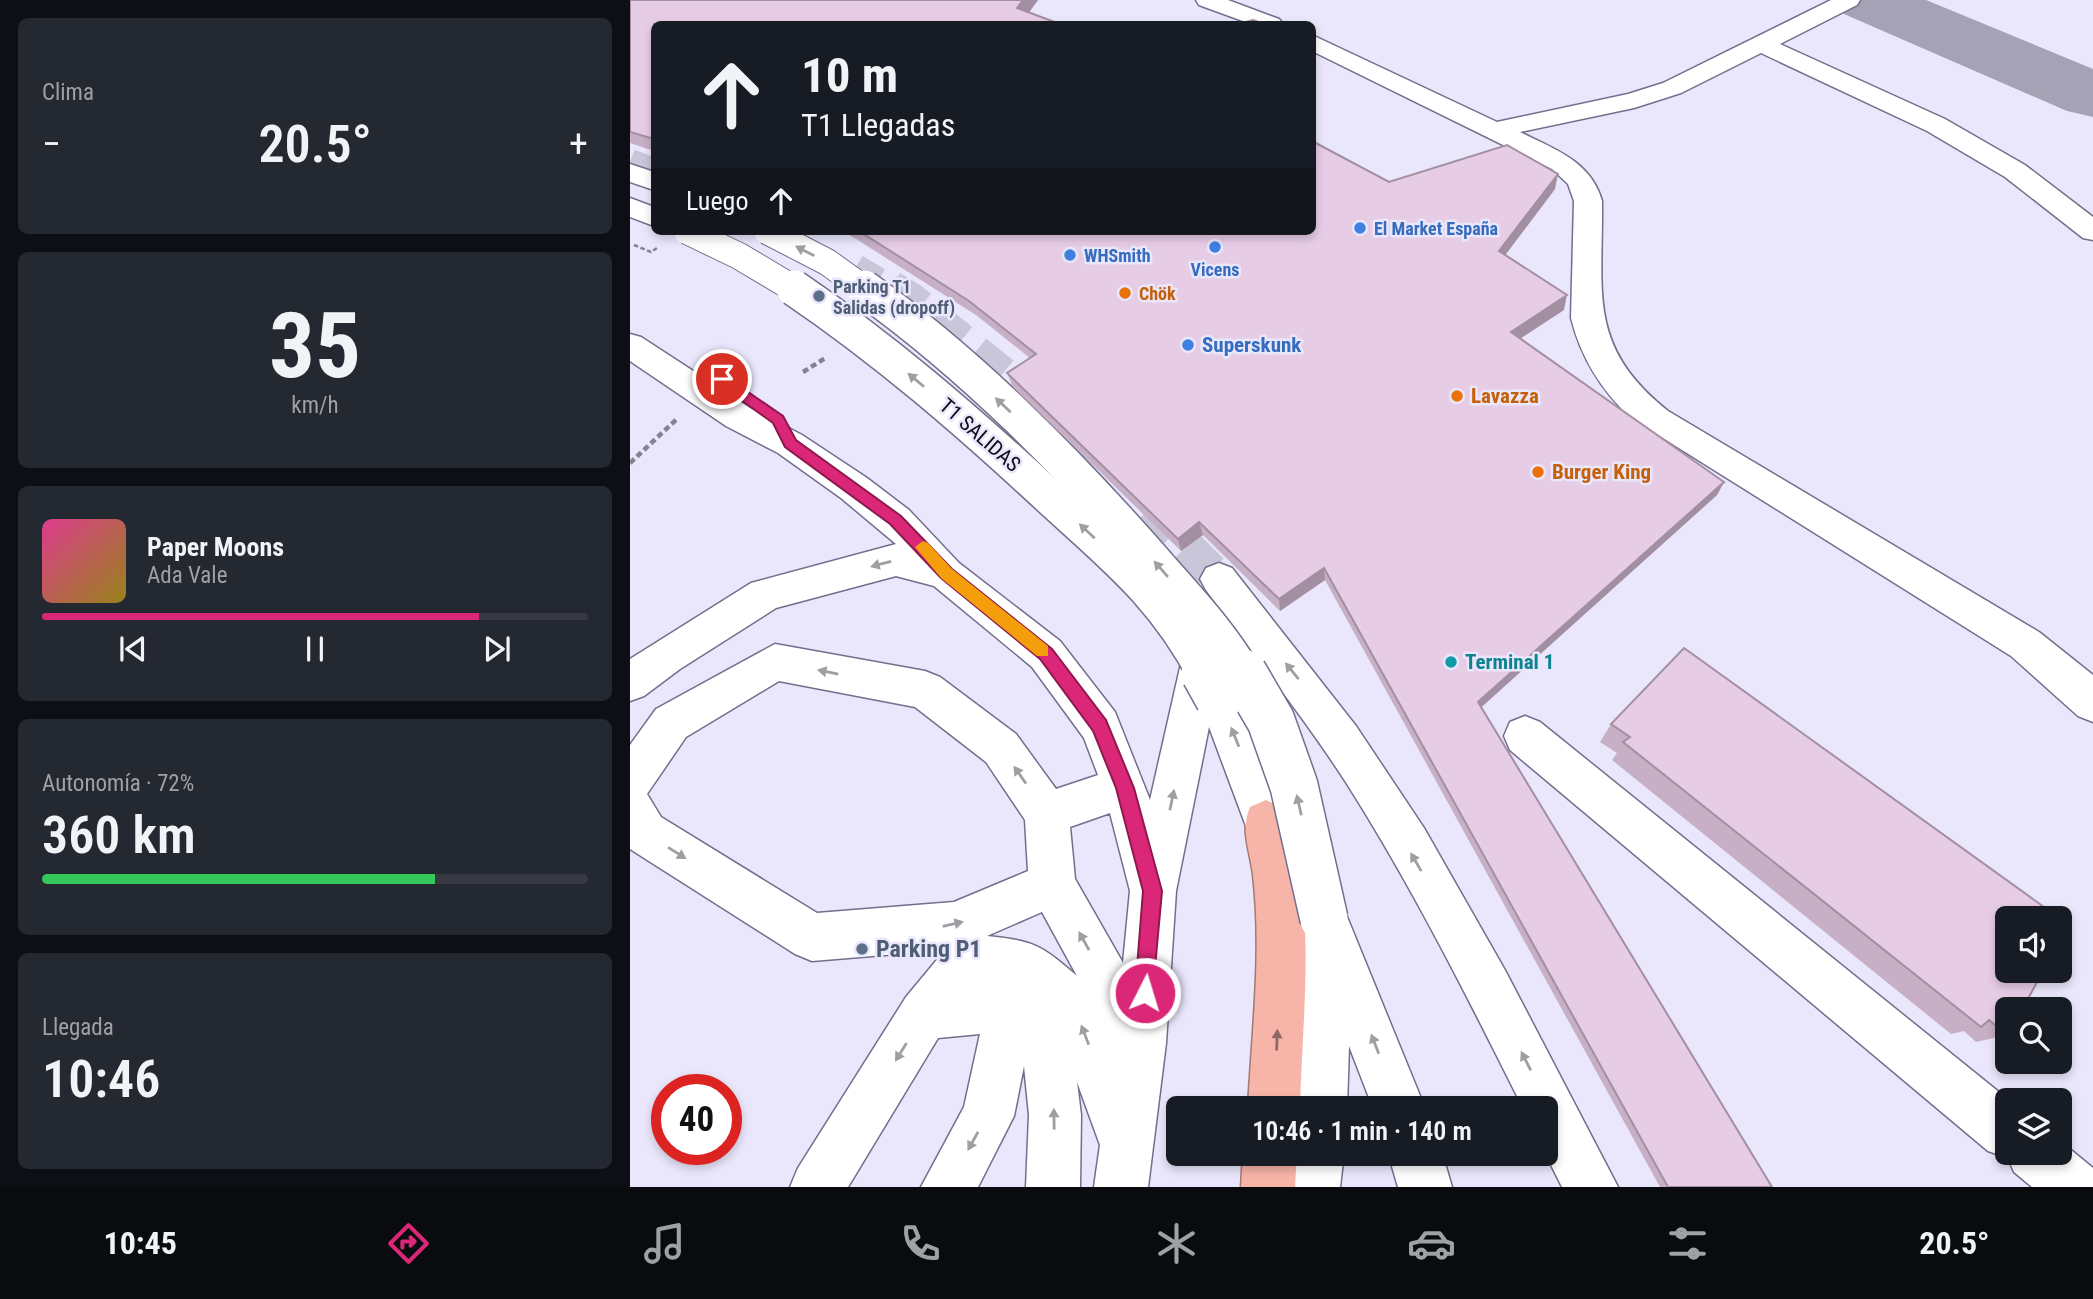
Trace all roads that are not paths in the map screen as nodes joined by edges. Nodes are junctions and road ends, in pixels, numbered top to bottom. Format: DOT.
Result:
graph roads {
  1 [pos="1206,0"];
  2 [pos="1849,0"];
  3 [pos="1263,21"];
  4 [pos="1316,44"];
  5 [pos="1761,44"];
  6 [pos="1495,130"];
  7 [pos="630,172"];
  8 [pos="651,181"];
  9 [pos="630,207"];
  10 [pos="651,216"];
  11 [pos="2093,231"];
  12 [pos="696,235"];
  13 [pos="775,235"];
  14 [pos="630,319"];
  15 [pos="630,345"];
  16 [pos="790,444"];
  17 [pos="946,574"];
  18 [pos="630,682"];
  19 [pos="2093,703"];
  20 [pos="1525,736"];
  21 [pos="630,781"];
  22 [pos="1125,788"];
  23 [pos="630,807"];
  24 [pos="1047,814"];
  25 [pos="1266,822"];
  26 [pos="1052,884"];
  27 [pos="1153,891"];
  28 [pos="1324,919"];
  29 [pos="1011,1006"];
  30 [pos="924,1015"];
  31 [pos="1141,1044"];
  32 [pos="1274,1096"];
  33 [pos="1322,1096"];
  34 [pos="1394,1096"];
  35 [pos="1995,1122"];
  36 [pos="2047,1165"];
  37 [pos="1124,1166"];
  38 [pos="1269,1166"];
  39 [pos="1315,1166"];
  40 [pos="1419,1166"];
  41 [pos="817,1187"];
  42 [pos="948,1187"];
  43 [pos="1053,1187"];
  44 [pos="1268,1187"];
  45 [pos="1313,1187"];
  46 [pos="1425,1187"];
  47 [pos="1591,1187"];
  48 [pos="2074,1187"];
  1 -- 3 [label="street"];
  2 -- 5 [label="street"];
  4 -- 6 [label="street"];
  5 -- 6 [label="street"];
  5 -- 11 [label="street"];
  6 -- 19 [label="street"];
  7 -- 8 [label="street"];
  9 -- 10 [label="street"];
  25 -- 12 [label="street, T1 SALIDAS, one-way, bridge"];
  28 -- 13 [label="street, one-way, bridge"];
  14 -- 16 [label="street"];
  15 -- 16 [label="street"];
  16 -- 17 [label="street"];
  17 -- 18 [label="street, one-way"];
  17 -- 22 [label="street"];
  20 -- 35 [label="street"];
  24 -- 21 [label="street, one-way"];
  22 -- 24 [label="street"];
  22 -- 27 [label="street"];
  23 -- 26 [label="street, one-way"];
  24 -- 26 [label="street"];
  25 -- 28 [label="street, T1 SALIDAS"];
  32 -- 25 [label="highway, one-way"];
  31 -- 26 [label="street, one-way"];
  27 -- 31 [label="street"];
  27 -- 47 [label="street"];
  28 -- 33 [label="street"];
  34 -- 28 [label="street, one-way"];
  29 -- 30 [label="street"];
  29 -- 42 [label="street, one-way"];
  43 -- 29 [label="street, one-way"];
  37 -- 30 [label="street, one-way"];
  30 -- 41 [label="street, one-way"];
  31 -- 37 [label="street"];
  36 -- 48 [label="street"];
  38 -- 44 [label="highway"];
  39 -- 45 [label="street"];
  40 -- 46 [label="street"];
}
